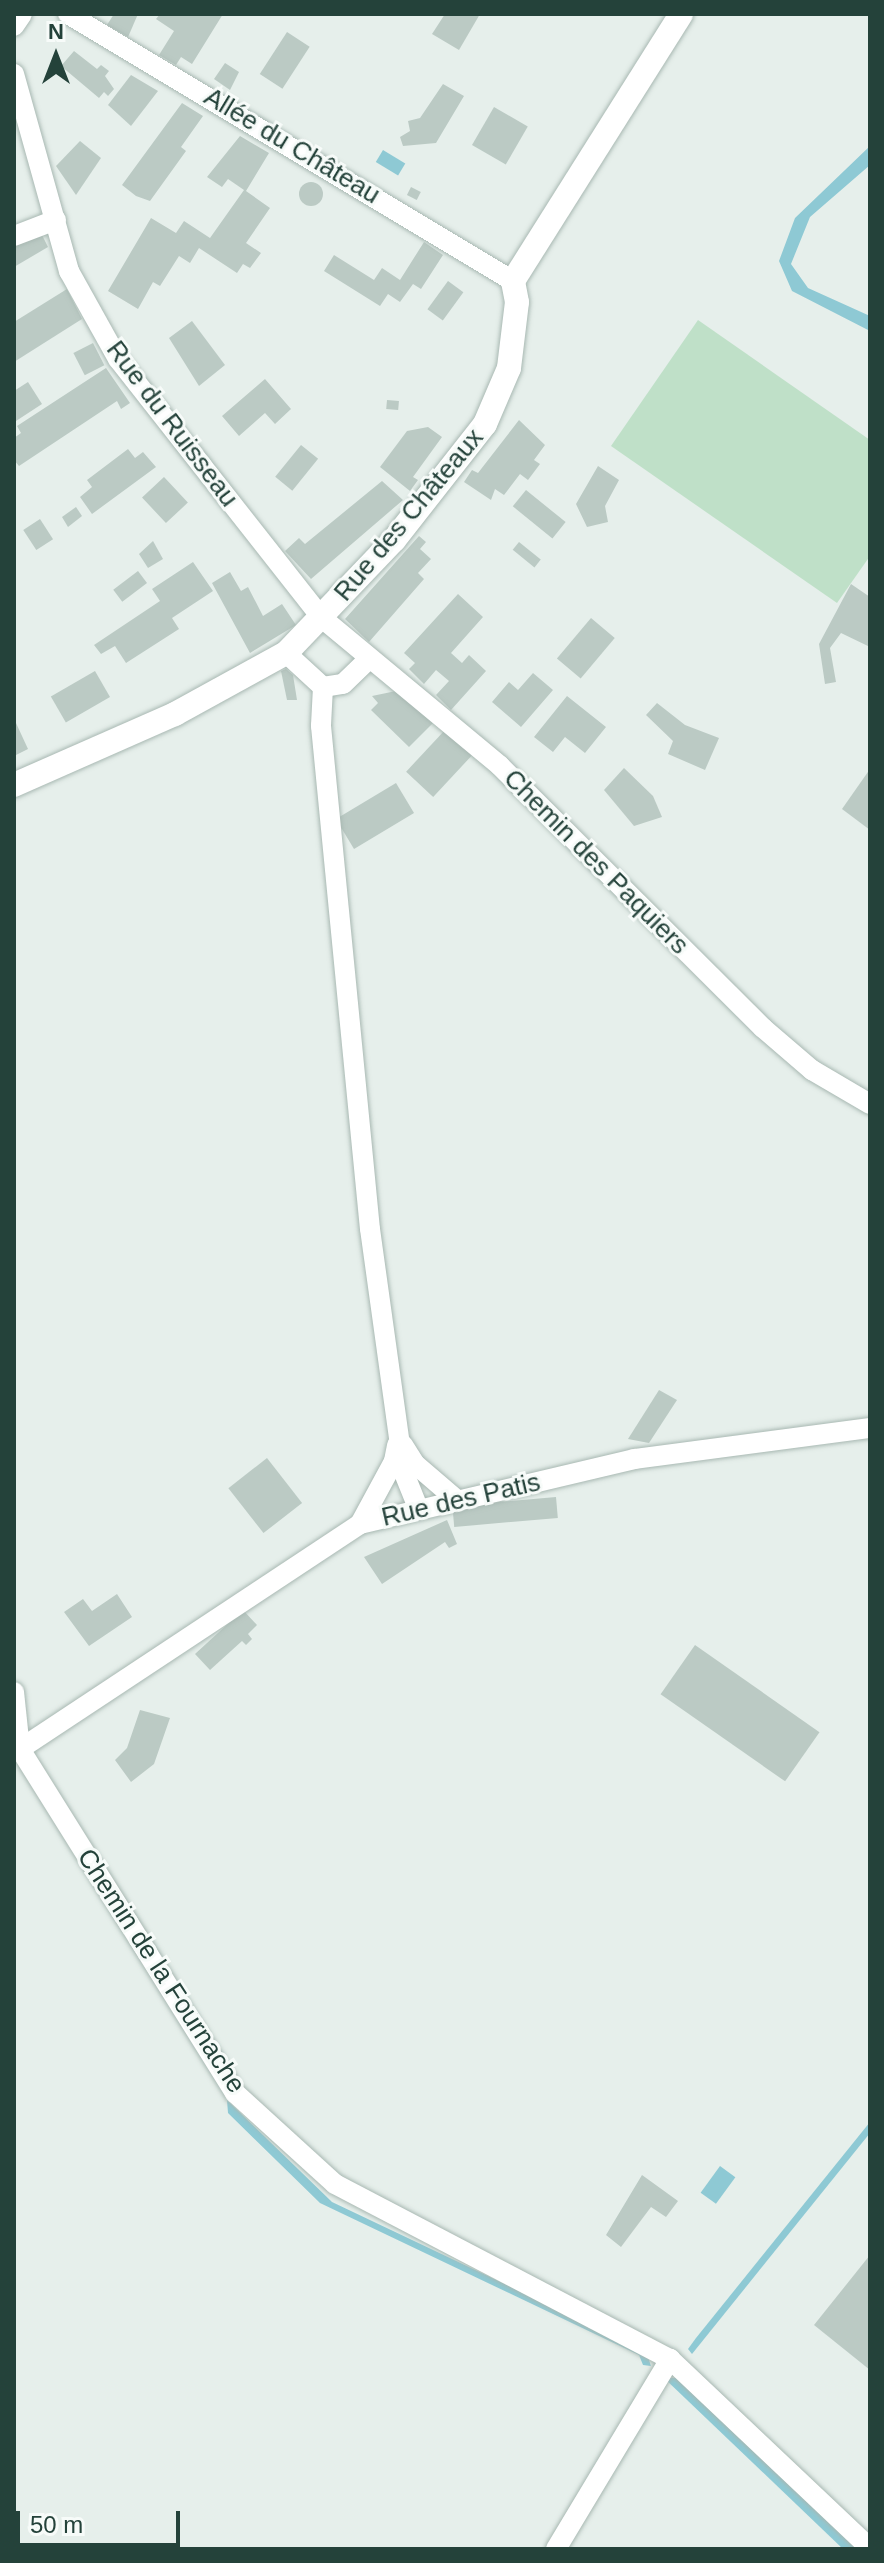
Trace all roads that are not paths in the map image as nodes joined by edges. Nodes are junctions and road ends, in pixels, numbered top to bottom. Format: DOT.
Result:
graph roads {
  1 [pos="22,14"];
  2 [pos="68,14"];
  3 [pos="681,14"];
  4 [pos="14,26"];
  5 [pos="14,74"];
  6 [pos="56,220"];
  7 [pos="14,236"];
  8 [pos="513,281"];
  9 [pos="322,618"];
  10 [pos="286,653"];
  11 [pos="370,658"];
  12 [pos="323,687"];
  13 [pos="14,785"];
  14 [pos="870,1104"];
  15 [pos="870,1428"];
  16 [pos="399,1438"];
  17 [pos="458,1501"];
  18 [pos="417,1506"];
  19 [pos="360,1524"];
  20 [pos="14,1692"];
  21 [pos="20,1749"];
  22 [pos="670,2359"];
  23 [pos="870,2548"];
  24 [pos="556,2549"];
  1 -- 4 [label="street"];
  2 -- 8 [label="street, Allée du Château"];
  3 -- 8 [label="street"];
  5 -- 6 [label="street, Rue du Ruisseau"];
  6 -- 7 [label="street"];
  6 -- 9 [label="street, Rue du Ruisseau"];
  8 -- 9 [label="street, Rue des Châteaux"];
  9 -- 10 [label="street, Rue des Châteaux"];
  9 -- 11 [label="street, Chemin des Paquiers"];
  10 -- 12 [label="street"];
  10 -- 13 [label="street, Rue des Châteaux"];
  11 -- 12 [label="street"];
  11 -- 14 [label="street, Chemin des Paquiers"];
  12 -- 16 [label="street"];
  15 -- 17 [label="street, Rue des Patis"];
  16 -- 17 [label="street"];
  16 -- 18 [label="street"];
  16 -- 19 [label="street"];
  17 -- 18 [label="street, Rue des Patis"];
  18 -- 19 [label="street, Rue des Patis"];
  19 -- 21 [label="street, Rue des Patis"];
  20 -- 21 [label="street, Chemin de la Fournache"];
  21 -- 22 [label="street, Chemin de la Fournache"];
  22 -- 23 [label="street, Chemin de la Fournache"];
  22 -- 24 [label="street"];
}
